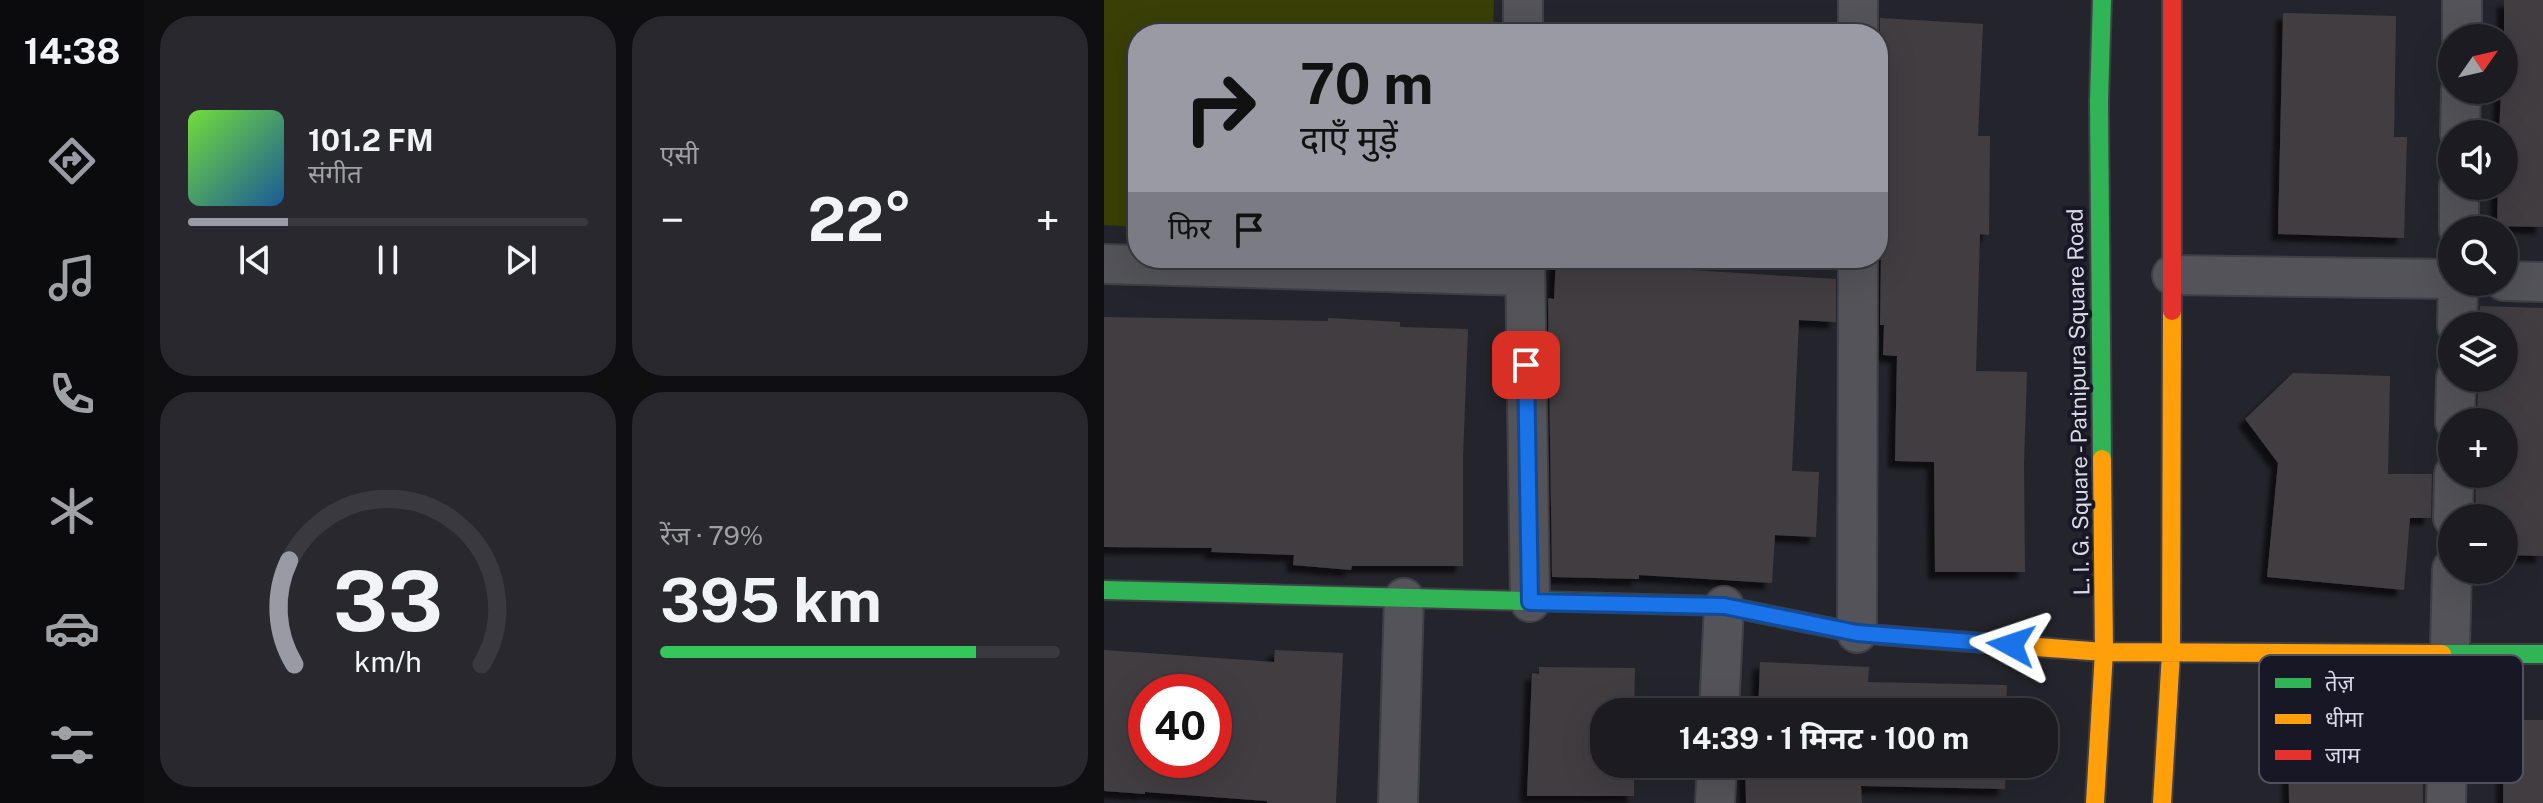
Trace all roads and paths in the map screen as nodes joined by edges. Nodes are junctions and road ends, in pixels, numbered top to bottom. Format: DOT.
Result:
graph roads {
  1 [pos="1523,0"];
  2 [pos="1858,0"];
  3 [pos="2102,0"];
  4 [pos="2172,0"];
  5 [pos="2462,0"];
  6 [pos="1523,24"];
  7 [pos="1858,24"];
  8 [pos="2462,24"];
  9 [pos="1104,264"];
  10 [pos="1128,264"];
  11 [pos="1525,268"];
  12 [pos="1858,268"];
  13 [pos="2172,275"];
  14 [pos="2438,279"];
  15 [pos="2518,281"];
  16 [pos="2543,282"];
  17 [pos="2452,584"];
  18 [pos="1104,590"];
  19 [pos="1404,598"];
  20 [pos="1530,602"];
  21 [pos="1724,606"];
  22 [pos="1857,633"];
  23 [pos="2104,652"];
  24 [pos="2171,653"];
  25 [pos="2450,653"];
  26 [pos="2543,654"];
  27 [pos="1720,698"];
  28 [pos="1716,778"];
  29 [pos="2447,783"];
  30 [pos="1398,803"];
  31 [pos="1715,803"];
  32 [pos="2095,803"];
  33 [pos="2162,803"];
  34 [pos="2446,803"];
  1 -- 6 [label="street"];
  2 -- 7 [label="street"];
  3 -- 23 [label="main road, L. I. G. Square - Patnipura Square Road"];
  4 -- 13 [label="main road"];
  5 -- 8 [label="street"];
  9 -- 10 [label="street"];
  11 -- 20 [label="street"];
  12 -- 22 [label="street"];
  13 -- 14 [label="street"];
  13 -- 24 [label="main road"];
  15 -- 16 [label="street"];
  17 -- 25 [label="street"];
  18 -- 19 [label="main road"];
  19 -- 20 [label="main road"];
  19 -- 30 [label="street"];
  20 -- 21 [label="main road"];
  21 -- 22 [label="main road"];
  21 -- 27 [label="street"];
  22 -- 23 [label="main road"];
  23 -- 24 [label="main road"];
  23 -- 32 [label="main road, L. I. G. Square - Patnipura Square Road"];
  24 -- 25 [label="main road"];
  24 -- 33 [label="main road"];
  25 -- 26 [label="main road"];
  28 -- 31 [label="street"];
  29 -- 34 [label="street"];
}
